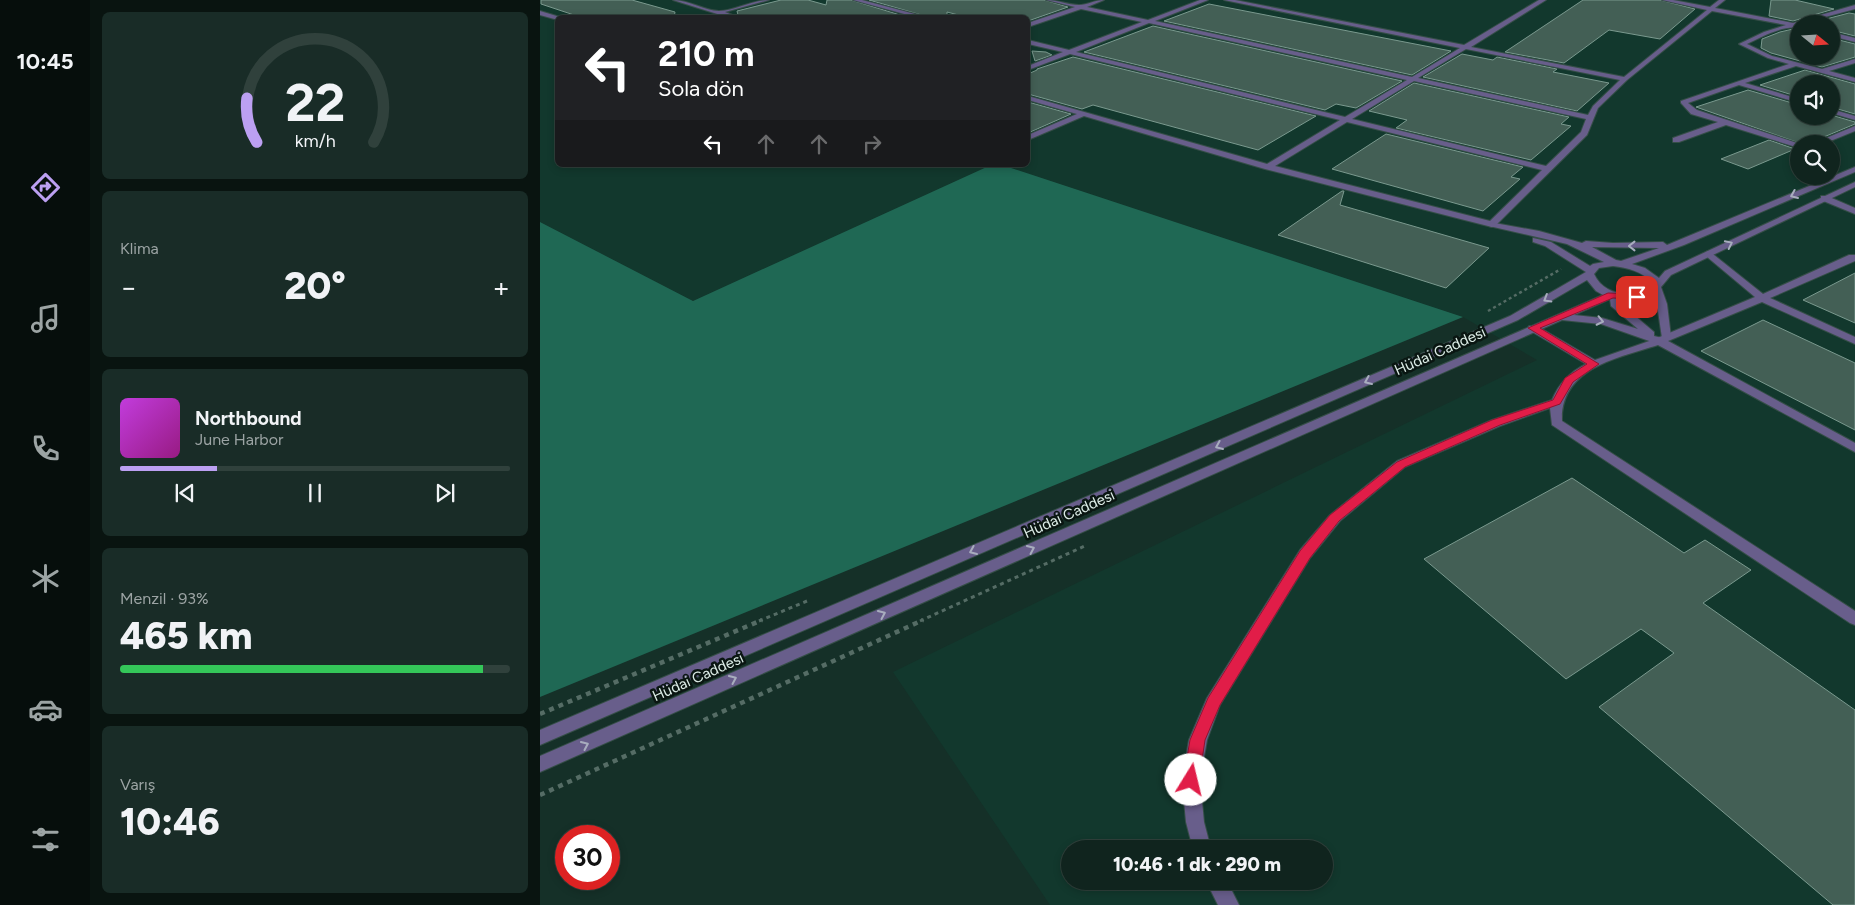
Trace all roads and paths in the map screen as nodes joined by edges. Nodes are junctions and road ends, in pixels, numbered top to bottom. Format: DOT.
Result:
graph roads {
  1 [pos="676,0"];
  2 [pos="766,0"];
  3 [pos="856,0"];
  4 [pos="1049,0"];
  5 [pos="1101,0"];
  6 [pos="1205,0"];
  7 [pos="1227,0"];
  8 [pos="1543,0"];
  9 [pos="1665,0"];
  10 [pos="1722,0"];
  11 [pos="1080,7"];
  12 [pos="1855,7"];
  13 [pos="1712,8"];
  14 [pos="719,12"];
  15 [pos="540,13"];
  16 [pos="728,15"];
  17 [pos="916,15"];
  18 [pos="1830,15"];
  19 [pos="555,17"];
  20 [pos="1148,21"];
  21 [pos="1030,24"];
  22 [pos="1790,25"];
  23 [pos="1790,27"];
  24 [pos="1840,36"];
  25 [pos="1855,40"];
  26 [pos="1030,42"];
  27 [pos="1467,47"];
  28 [pos="1068,52"];
  29 [pos="1855,61"];
  30 [pos="1790,63"];
  31 [pos="1792,65"];
  32 [pos="1799,65"];
  33 [pos="1030,67"];
  34 [pos="1823,71"];
  35 [pos="1414,79"];
  36 [pos="1625,79"];
  37 [pos="1855,80"];
  38 [pos="1738,83"];
  39 [pos="1790,98"];
  40 [pos="1030,99"];
  41 [pos="1083,114"];
  42 [pos="1840,114"];
  43 [pos="1591,118"];
  44 [pos="1855,118"];
  45 [pos="1346,120"];
  46 [pos="1726,122"];
  47 [pos="1855,128"];
  48 [pos="1838,135"];
  49 [pos="1030,137"];
  50 [pos="1676,140"];
  51 [pos="1790,143"];
  52 [pos="1268,167"];
  53 [pos="1855,168"];
  54 [pos="1547,169"];
  55 [pos="1855,184"];
  56 [pos="1824,198"];
  57 [pos="1855,211"];
  58 [pos="1492,224"];
  59 [pos="1573,242"];
  60 [pos="1681,243"];
  61 [pos="1709,254"];
  62 [pos="1854,257"];
  63 [pos="1617,263"];
  64 [pos="1590,272"];
  65 [pos="1657,287"];
  66 [pos="1614,296"];
  67 [pos="1762,298"];
  68 [pos="1552,320"];
  69 [pos="1533,328"];
  70 [pos="1662,339"];
  71 [pos="1855,341"];
  72 [pos="1594,364"];
  73 [pos="1557,402"];
  74 [pos="1855,448"];
  75 [pos="1091,543"];
  76 [pos="1855,619"];
  77 [pos="540,738"];
  78 [pos="540,764"];
  79 [pos="540,795"];
  80 [pos="1200,840"];
  81 [pos="1221,890"];
  82 [pos="1229,905"];
  1 -- 14 [label="street"];
  2 -- 14 [label="street"];
  3 -- 17 [label="street"];
  4 -- 11 [label="street"];
  5 -- 11 [label="street"];
  6 -- 20 [label="street"];
  7 -- 27 [label="street"];
  8 -- 27 [label="street"];
  9 -- 13 [label="street"];
  10 -- 13 [label="street"];
  11 -- 20 [label="street"];
  11 -- 21 [label="street"];
  12 -- 18 [label="street"];
  13 -- 22 [label="street"];
  13 -- 36 [label="street"];
  14 -- 16 [label="street"];
  15 -- 19 [label="street"];
  20 -- 28 [label="street"];
  20 -- 35 [label="street"];
  23 -- 30 [label="street"];
  24 -- 25 [label="street"];
  26 -- 28 [label="street"];
  27 -- 35 [label="street"];
  27 -- 36 [label="street"];
  28 -- 33 [label="street"];
  28 -- 45 [label="street"];
  29 -- 34 [label="street"];
  31 -- 38 [label="street"];
  32 -- 34 [label="street"];
  34 -- 37 [label="street"];
  35 -- 43 [label="street"];
  35 -- 45 [label="street"];
  36 -- 43 [label="street"];
  38 -- 39 [label="street"];
  38 -- 46 [label="street"];
  40 -- 41 [label="street"];
  41 -- 49 [label="street"];
  41 -- 52 [label="street"];
  42 -- 44 [label="street"];
  43 -- 54 [label="street"];
  45 -- 52 [label="street"];
  45 -- 54 [label="street"];
  46 -- 50 [label="street"];
  46 -- 51 [label="street"];
  47 -- 48 [label="street"];
  52 -- 58 [label="street"];
  53 -- 60 [label="street, one-way"];
  54 -- 58 [label="street"];
  55 -- 56 [label="street"];
  56 -- 57 [label="street"];
  61 -- 56 [label="street, one-way"];
  58 -- 59 [label="street"];
  58 -- 64 [label="street"];
  60 -- 59 [label="street, one-way"];
  59 -- 63 [label="street"];
  60 -- 63 [label="street"];
  61 -- 65 [label="street"];
  61 -- 67 [label="street"];
  62 -- 67 [label="street"];
  63 -- 64 [label="street, Hüdai Caddesi"];
  63 -- 65 [label="street"];
  64 -- 66 [label="street"];
  64 -- 77 [label="street, Hüdai Caddesi, one-way"];
  65 -- 66 [label="street"];
  65 -- 70 [label="street"];
  66 -- 68 [label="street, Hüdai Caddesi"];
  66 -- 70 [label="street"];
  67 -- 70 [label="street"];
  67 -- 71 [label="street"];
  68 -- 69 [label="street, Hüdai Caddesi"];
  68 -- 70 [label="street, one-way"];
  69 -- 72 [label="street"];
  78 -- 69 [label="street, Hüdai Caddesi, one-way"];
  70 -- 72 [label="street"];
  70 -- 74 [label="street"];
  72 -- 73 [label="street"];
  73 -- 76 [label="street"];
  73 -- 80 [label="street"];
  75 -- 79 [label="path"];
  81 -- 82 [label="street"];
}
